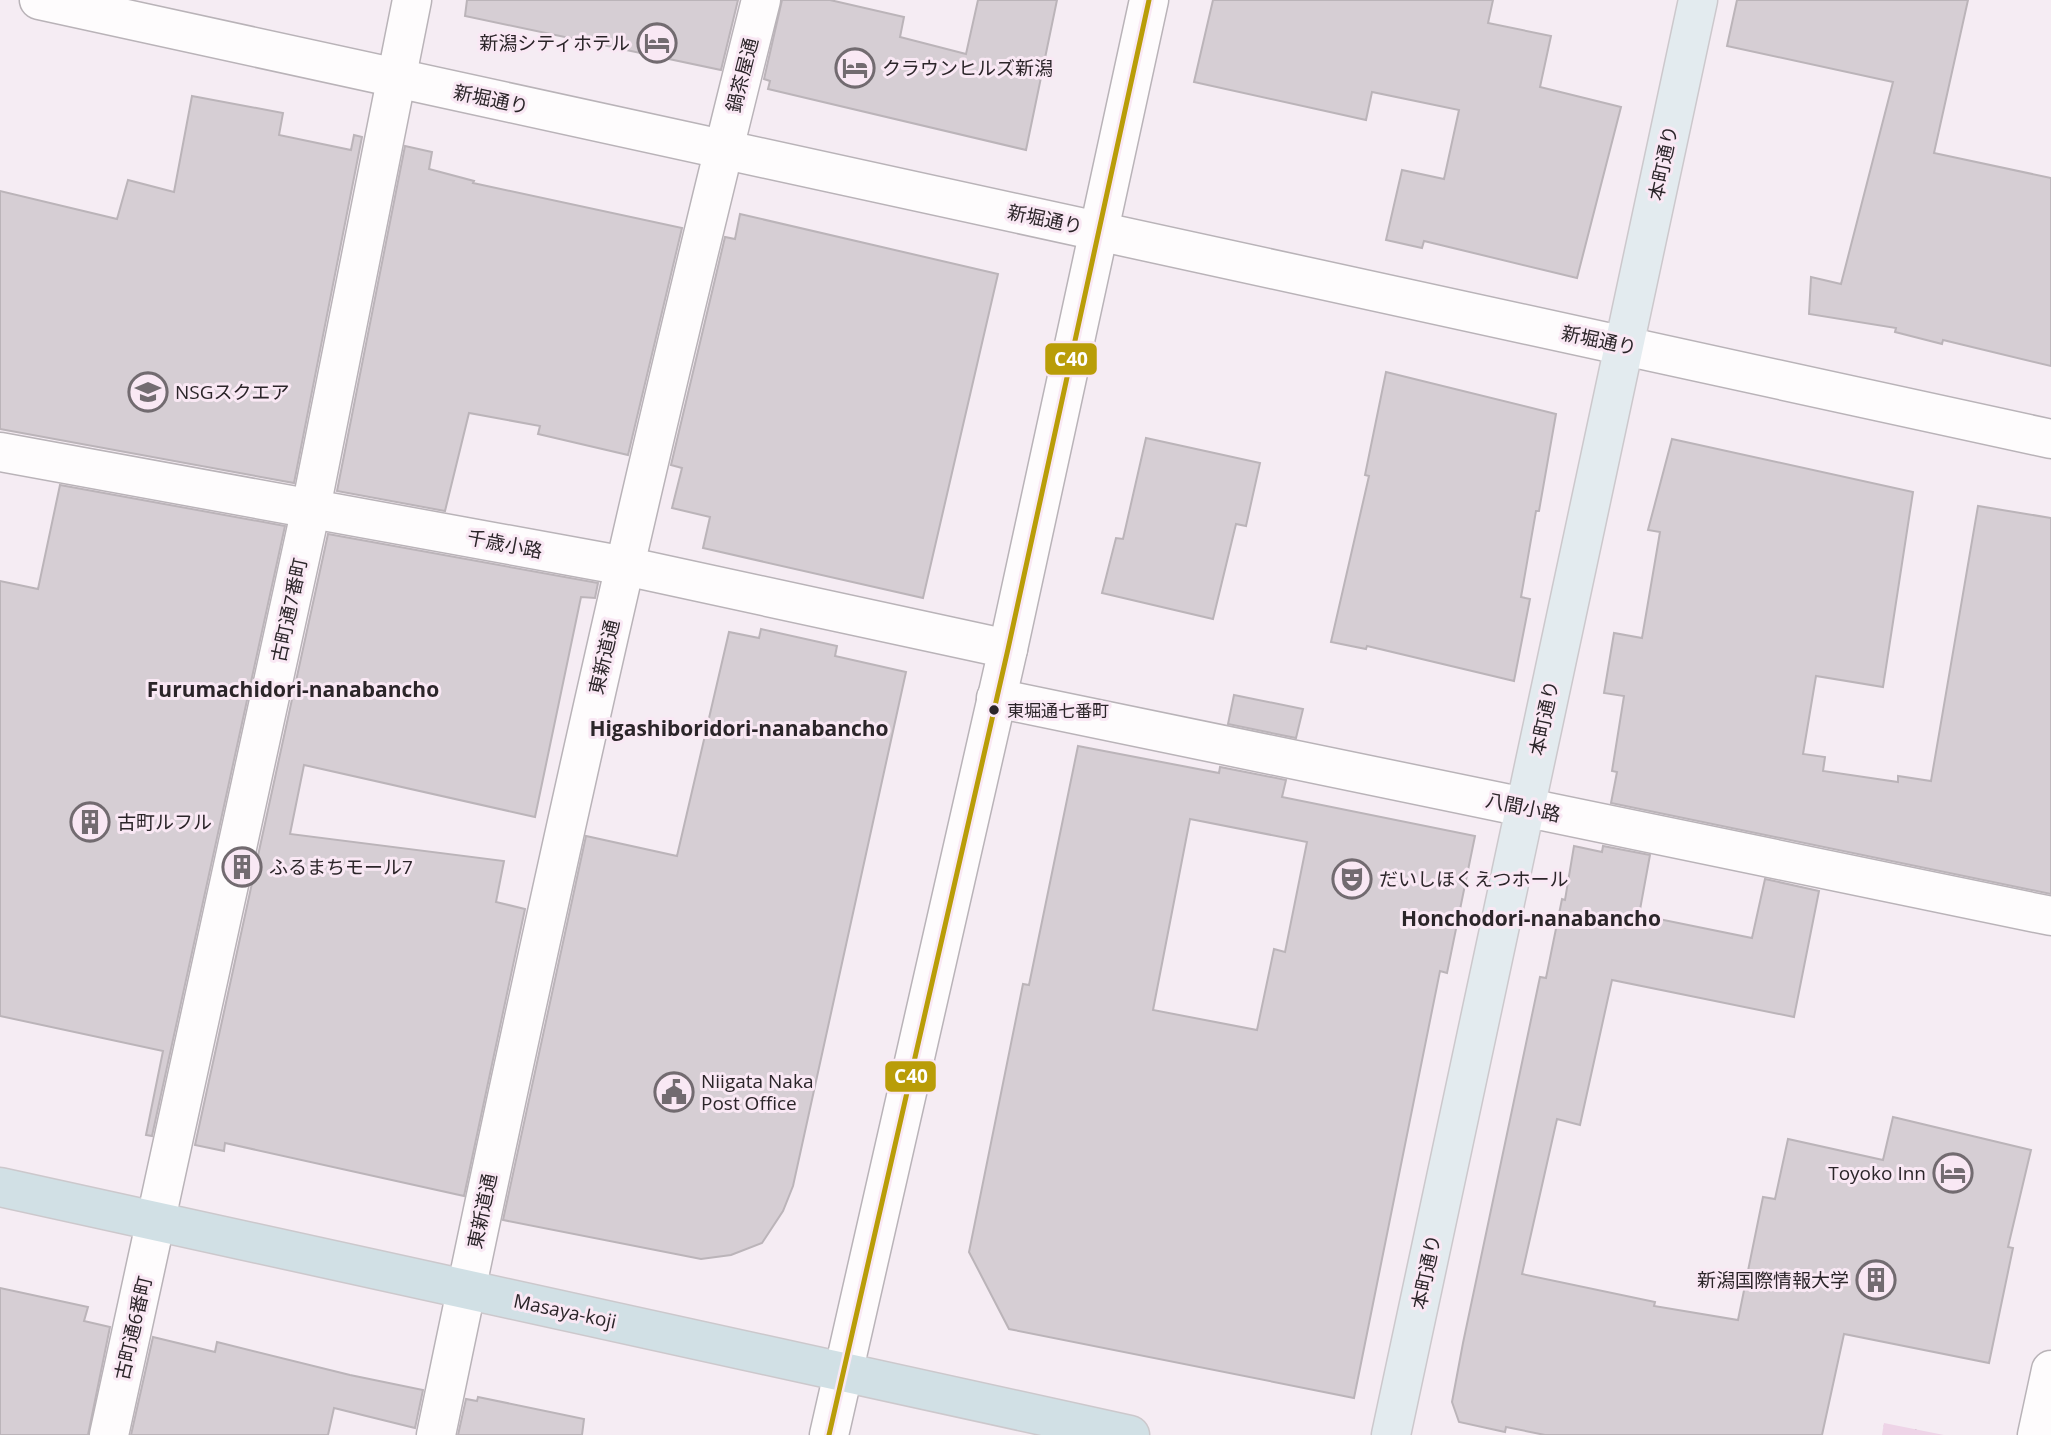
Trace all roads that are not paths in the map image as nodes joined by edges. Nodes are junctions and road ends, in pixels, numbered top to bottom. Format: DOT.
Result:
graph roads {
  1 [pos="39,0"];
  2 [pos="412,0"];
  3 [pos="761,0"];
  4 [pos="1149,0"];
  5 [pos="1698,0"];
  6 [pos="143,11"];
  7 [pos="395,78"];
  8 [pos="723,149"];
  9 [pos="1100,231"];
  10 [pos="1624,346"];
  11 [pos="2051,439"];
  12 [pos="0,452"];
  13 [pos="311,508"];
  14 [pos="625,566"];
  15 [pos="1008,649"];
  16 [pos="996,698"];
  17 [pos="1525,807"];
  18 [pos="2051,916"];
  19 [pos="0,1187"];
  20 [pos="156,1222"];
  21 [pos="467,1290"];
  22 [pos="2051,1370"];
  23 [pos="844,1373"];
  24 [pos="109,1435"];
  25 [pos="436,1435"];
  26 [pos="829,1435"];
  27 [pos="1130,1435"];
  28 [pos="1391,1435"];
  29 [pos="2037,1435"];
  1 -- 6 [label="street, 新堀通り"];
  2 -- 7 [label="street, 古町通7番町"];
  3 -- 8 [label="street, 鍋茶屋通"];
  4 -- 9 [label="street"];
  5 -- 10 [label="main road, 本町通り"];
  6 -- 7 [label="street, 新堀通り"];
  7 -- 8 [label="street, 新堀通り"];
  7 -- 13 [label="street, 古町通7番町"];
  8 -- 9 [label="street, 新堀通り"];
  8 -- 14 [label="street, 東新道通"];
  9 -- 10 [label="street, 新堀通り"];
  9 -- 15 [label="street"];
  10 -- 11 [label="street, 新堀通り"];
  10 -- 17 [label="main road, 本町通り"];
  12 -- 13 [label="street, 千歳小路"];
  13 -- 14 [label="street, 千歳小路"];
  13 -- 20 [label="street, 古町通7番町"];
  14 -- 15 [label="street, 千歳小路"];
  14 -- 21 [label="street, 東新道通"];
  15 -- 16 [label="street"];
  16 -- 17 [label="street, 八間小路"];
  16 -- 23 [label="street"];
  17 -- 18 [label="street, 八間小路"];
  17 -- 28 [label="main road, 本町通り"];
  19 -- 20 [label="highway, Masaya-koji"];
  20 -- 21 [label="highway, Masaya-koji"];
  20 -- 24 [label="street, 古町通6番町"];
  21 -- 23 [label="highway, Masaya-koji"];
  21 -- 25 [label="street, 東新道通"];
  22 -- 29 [label="street"];
  23 -- 26 [label="street"];
  23 -- 27 [label="highway, Masaya-koji"];
}
